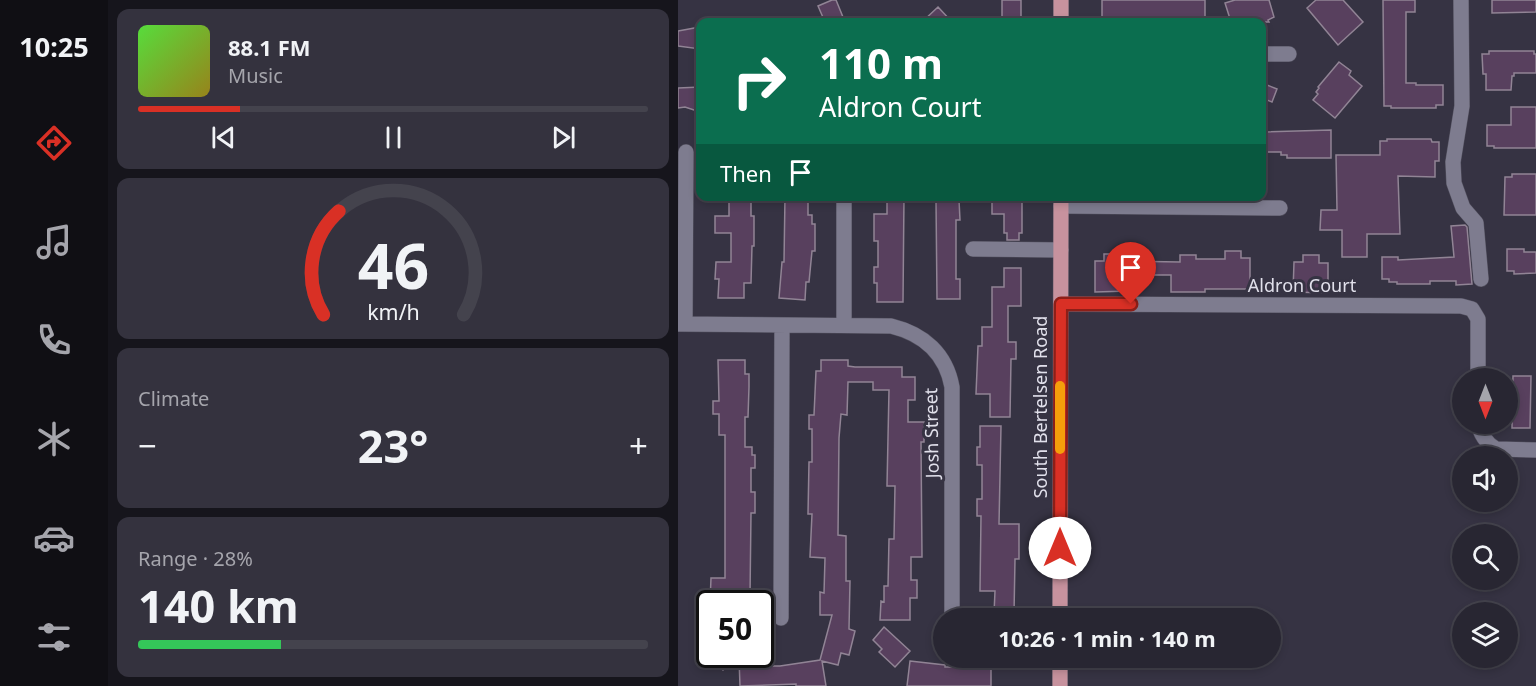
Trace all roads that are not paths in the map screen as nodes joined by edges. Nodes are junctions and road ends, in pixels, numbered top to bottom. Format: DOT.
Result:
graph roads {
  1 [pos="1061,0"];
  2 [pos="1461,0"];
  3 [pos="1061,18"];
  4 [pos="1266,54"];
  5 [pos="1289,54"];
  6 [pos="686,152"];
  7 [pos="844,201"];
  8 [pos="1061,201"];
  9 [pos="1280,208"];
  10 [pos="973,249"];
  11 [pos="1061,250"];
  12 [pos="1481,279"];
  13 [pos="1061,304"];
  14 [pos="682,324"];
  15 [pos="782,325"];
  16 [pos="844,325"];
  17 [pos="1479,368"];
  18 [pos="1482,434"];
  19 [pos="1536,450"];
  20 [pos="952,608"];
  21 [pos="1060,608"];
  22 [pos="781,618"];
  23 [pos="1060,668"];
  24 [pos="1060,686"];
  1 -- 3 [label="main road"];
  2 -- 12 [label="street"];
  4 -- 5 [label="street"];
  6 -- 14 [label="street, Josh Street"];
  7 -- 16 [label="street"];
  8 -- 9 [label="street"];
  8 -- 11 [label="main road, South Bertelsen Road"];
  10 -- 11 [label="street"];
  11 -- 13 [label="main road, South Bertelsen Road"];
  13 -- 17 [label="street, Aldron Court"];
  13 -- 21 [label="main road, South Bertelsen Road"];
  14 -- 15 [label="street, Josh Street"];
  15 -- 16 [label="street, Josh Street"];
  15 -- 22 [label="street"];
  16 -- 20 [label="street, Josh Street"];
  18 -- 19 [label="street"];
  23 -- 24 [label="main road"];
}
